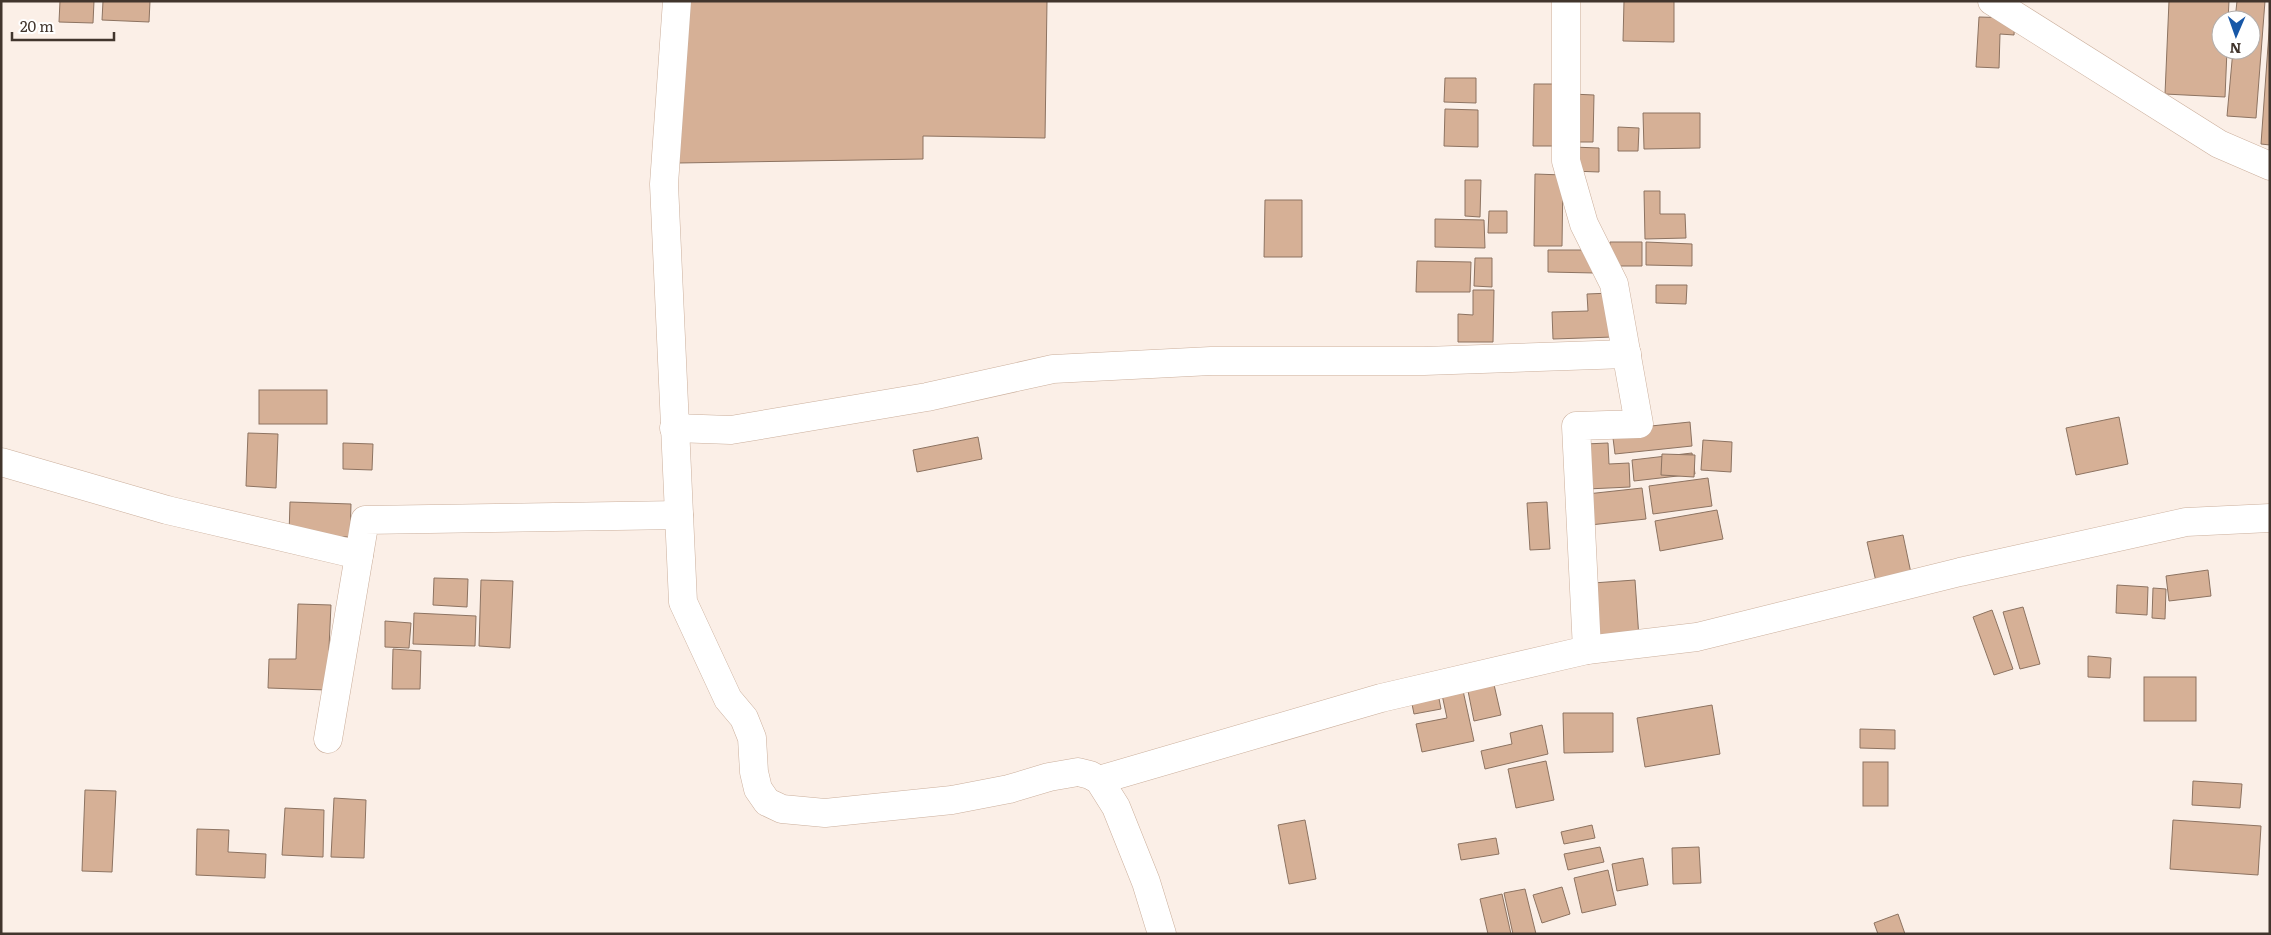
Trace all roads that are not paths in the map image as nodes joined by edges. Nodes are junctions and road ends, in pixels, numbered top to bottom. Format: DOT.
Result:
graph roads {
  1 [pos="677,1"];
  2 [pos="1566,1"];
  3 [pos="1992,1"];
  4 [pos="2270,166"];
  5 [pos="1627,354"];
  6 [pos="674,428"];
  7 [pos="1,462"];
  8 [pos="679,515"];
  9 [pos="2270,518"];
  10 [pos="359,555"];
  11 [pos="1588,650"];
  12 [pos="328,739"];
  13 [pos="1099,780"];
  14 [pos="1162,934"];
  1 -- 6 [label="street"];
  2 -- 5 [label="street"];
  3 -- 4 [label="street"];
  5 -- 6 [label="street"];
  5 -- 11 [label="street"];
  6 -- 8 [label="street"];
  7 -- 10 [label="street"];
  8 -- 10 [label="street"];
  8 -- 13 [label="street"];
  9 -- 11 [label="street"];
  10 -- 12 [label="street"];
  11 -- 13 [label="street"];
  13 -- 14 [label="street"];
}
